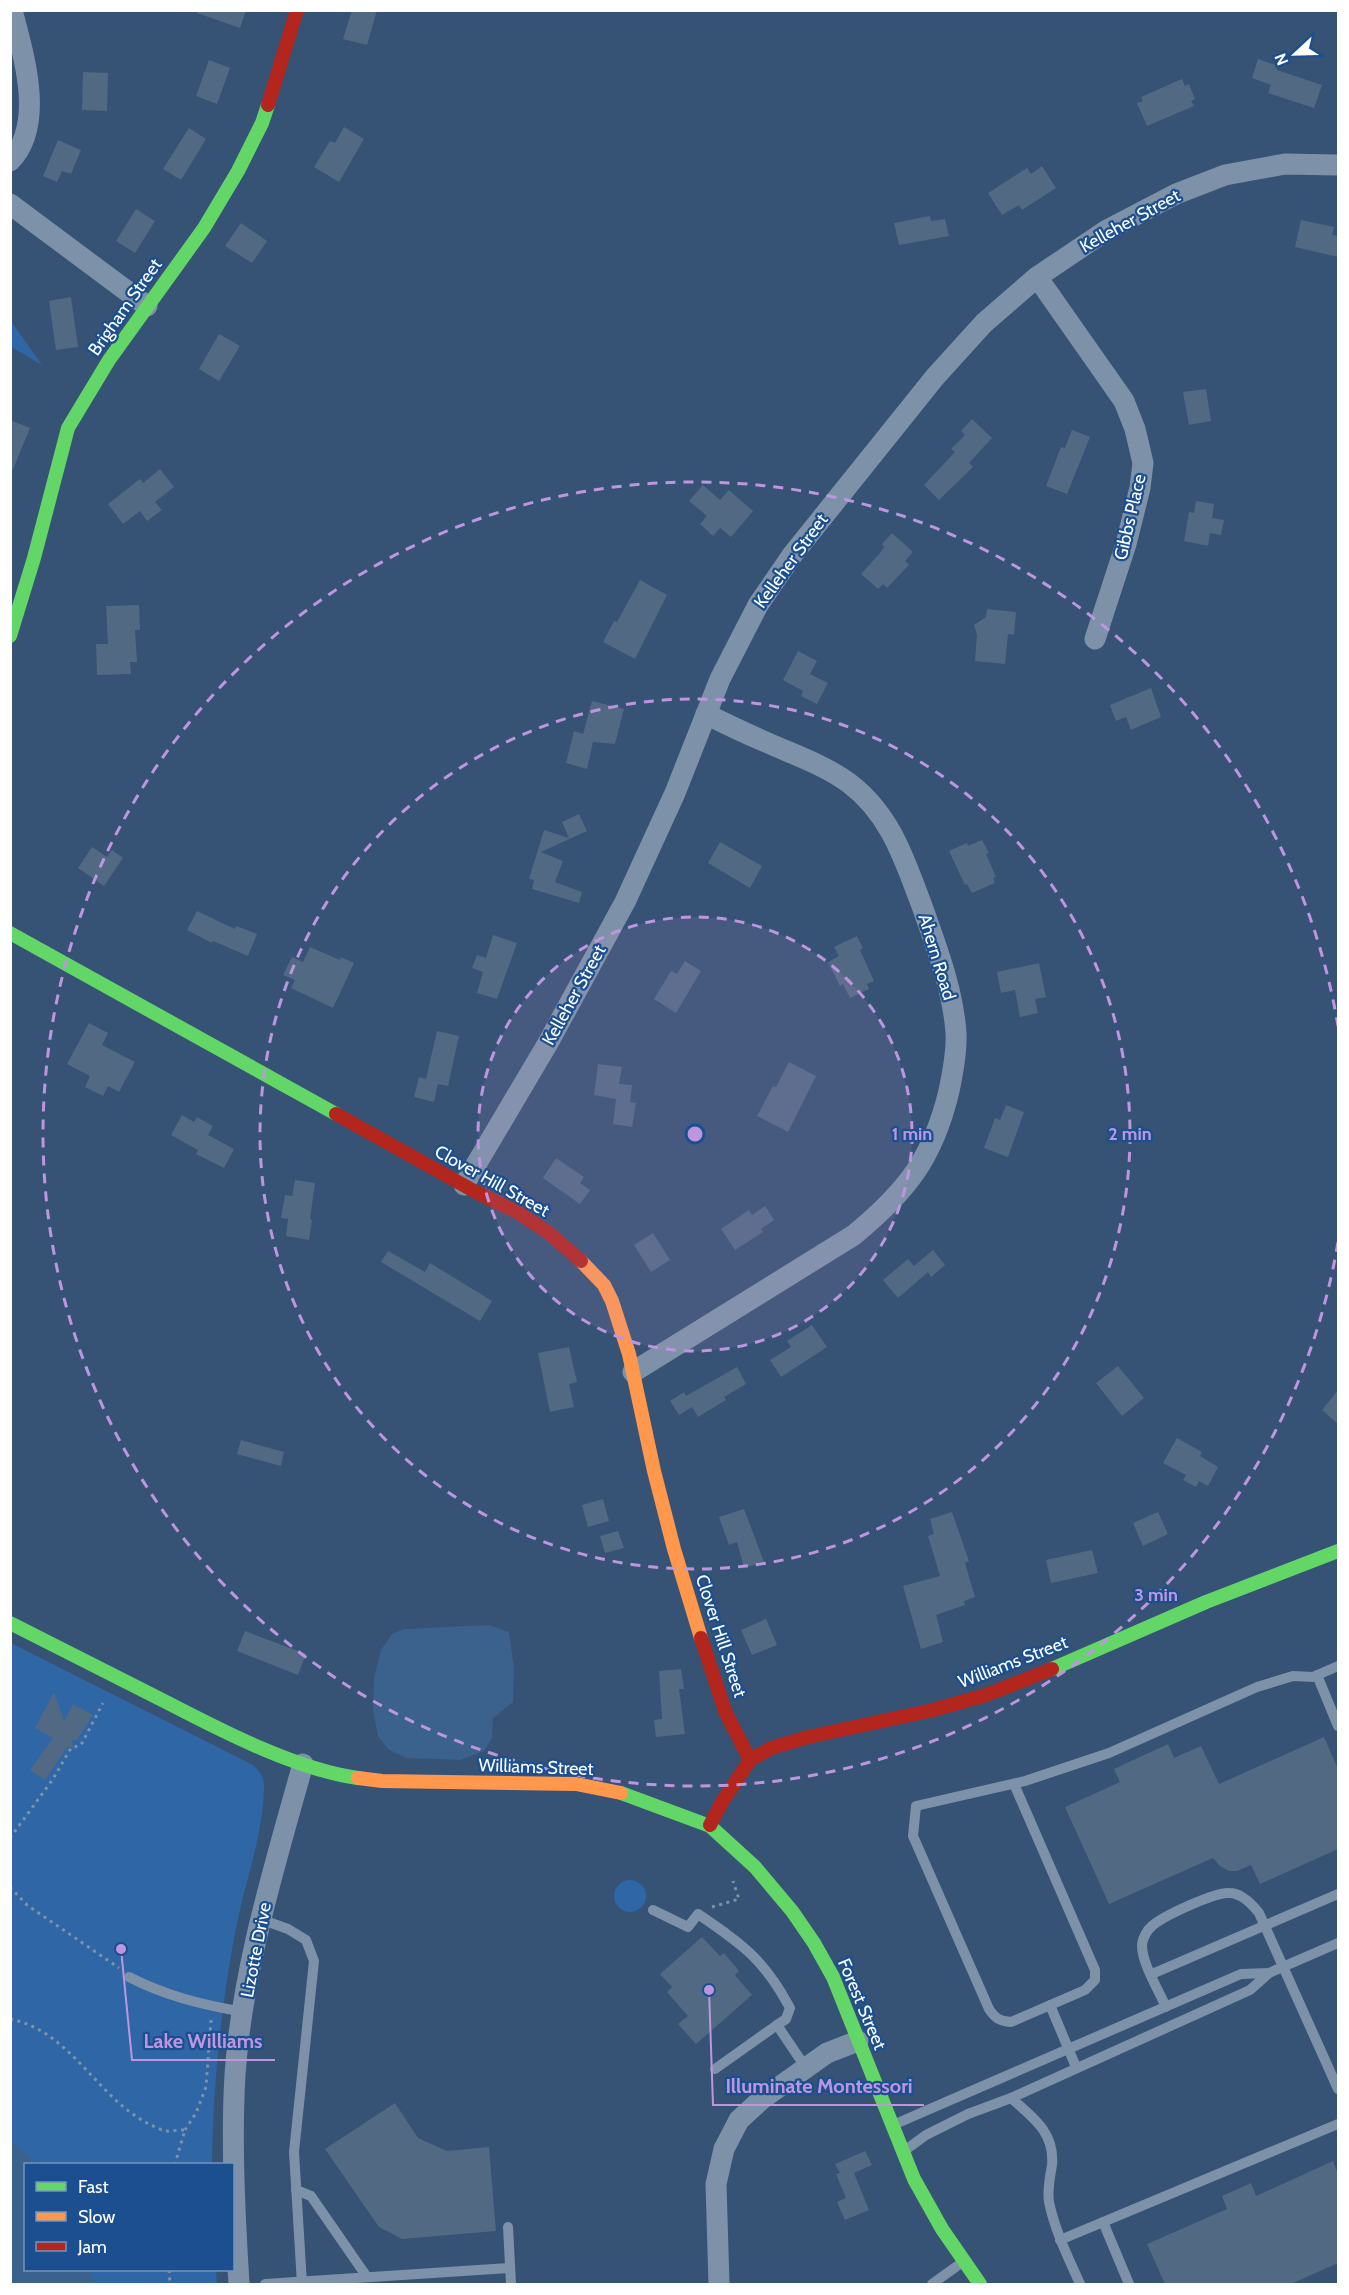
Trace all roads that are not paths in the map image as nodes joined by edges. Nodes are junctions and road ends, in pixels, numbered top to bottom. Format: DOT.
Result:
graph roads {
  1 [pos="12,10"];
  2 [pos="297,10"];
  3 [pos="10,161"];
  4 [pos="1338,165"];
  5 [pos="10,204"];
  6 [pos="1037,277"];
  7 [pos="147,306"];
  8 [pos="10,636"];
  9 [pos="1095,639"];
  10 [pos="706,714"];
  11 [pos="10,933"];
  12 [pos="464,1185"];
  13 [pos="633,1372"];
  14 [pos="1338,1551"];
  15 [pos="10,1623"];
  16 [pos="1338,1666"];
  17 [pos="1317,1675"];
  18 [pos="1338,1726"];
  19 [pos="750,1760"];
  20 [pos="303,1764"];
  21 [pos="1014,1784"];
  22 [pos="710,1826"];
  23 [pos="1338,1894"];
  24 [pos="653,1910"];
  25 [pos="260,1918"];
  26 [pos="1265,1926"];
  27 [pos="1338,1943"];
  28 [pos="1283,1967"];
  29 [pos="1269,1972"];
  30 [pos="1152,1974"];
  31 [pos="129,1977"];
  32 [pos="1050,2005"];
  33 [pos="1167,2007"];
  34 [pos="244,2012"];
  35 [pos="777,2025"];
  36 [pos="858,2041"];
  37 [pos="1069,2049"];
  38 [pos="1076,2067"];
  39 [pos="806,2068"];
  40 [pos="715,2069"];
  41 [pos="1338,2089"];
  42 [pos="1011,2098"];
  43 [pos="1338,2124"];
  44 [pos="893,2126"];
  45 [pos="903,2152"];
  46 [pos="296,2190"];
  47 [pos="1103,2222"];
  48 [pos="508,2227"];
  49 [pos="1060,2240"];
  50 [pos="964,2261"];
  51 [pos="509,2268"];
  52 [pos="452,2272"];
  53 [pos="367,2277"];
  54 [pos="302,2283"];
  55 [pos="239,2284"];
  56 [pos="265,2284"];
  57 [pos="452,2284"];
  58 [pos="511,2284"];
  59 [pos="719,2284"];
  60 [pos="932,2284"];
  61 [pos="980,2284"];
  62 [pos="1080,2284"];
  63 [pos="1129,2284"];
  1 -- 3 [label="street"];
  2 -- 7 [label="street, Brigham Street"];
  4 -- 6 [label="street, Kelleher Street"];
  5 -- 7 [label="street"];
  6 -- 9 [label="street, Gibbs Place"];
  6 -- 10 [label="street, Kelleher Street"];
  7 -- 8 [label="street, Brigham Street"];
  10 -- 12 [label="street, Kelleher Street"];
  10 -- 13 [label="street, Ahern Road"];
  11 -- 12 [label="street, Clover Hill Street"];
  12 -- 13 [label="street, Clover Hill Street"];
  13 -- 19 [label="street, Clover Hill Street"];
  14 -- 19 [label="street, Williams Street"];
  15 -- 20 [label="street, Williams Street"];
  16 -- 17 [label="lane"];
  17 -- 18 [label="lane"];
  17 -- 21 [label="lane"];
  19 -- 22 [label="street, Williams Street"];
  20 -- 22 [label="street, Williams Street"];
  20 -- 25 [label="street, Lizotte Drive"];
  21 -- 32 [label="lane"];
  21 -- 32 [label="lane"];
  22 -- 36 [label="street, Forest Street"];
  23 -- 26 [label="lane"];
  24 -- 35 [label="lane"];
  25 -- 34 [label="street, Lizotte Drive"];
  25 -- 46 [label="lane"];
  26 -- 28 [label="lane"];
  26 -- 30 [label="lane"];
  26 -- 30 [label="lane"];
  27 -- 28 [label="lane"];
  28 -- 29 [label="lane"];
  28 -- 41 [label="lane"];
  29 -- 33 [label="lane"];
  29 -- 38 [label="lane"];
  30 -- 33 [label="lane"];
  31 -- 34 [label="lane"];
  32 -- 37 [label="lane"];
  33 -- 37 [label="lane"];
  34 -- 55 [label="street, Lizotte Drive"];
  35 -- 39 [label="lane"];
  35 -- 40 [label="lane"];
  36 -- 39 [label="street"];
  36 -- 44 [label="street, Forest Street"];
  37 -- 38 [label="lane"];
  37 -- 44 [label="lane"];
  38 -- 42 [label="lane"];
  39 -- 59 [label="street"];
  42 -- 45 [label="lane"];
  42 -- 49 [label="lane"];
  43 -- 47 [label="lane"];
  44 -- 45 [label="street, Forest Street"];
  45 -- 50 [label="street, Forest Street"];
  46 -- 53 [label="lane"];
  46 -- 54 [label="lane"];
  47 -- 49 [label="lane"];
  47 -- 63 [label="lane"];
  48 -- 51 [label="lane"];
  49 -- 62 [label="lane"];
  50 -- 60 [label="lane"];
  50 -- 61 [label="street, Forest Street"];
  51 -- 52 [label="lane"];
  51 -- 58 [label="lane"];
  52 -- 53 [label="lane"];
  52 -- 57 [label="lane"];
  53 -- 54 [label="lane"];
  54 -- 56 [label="lane"];
}
